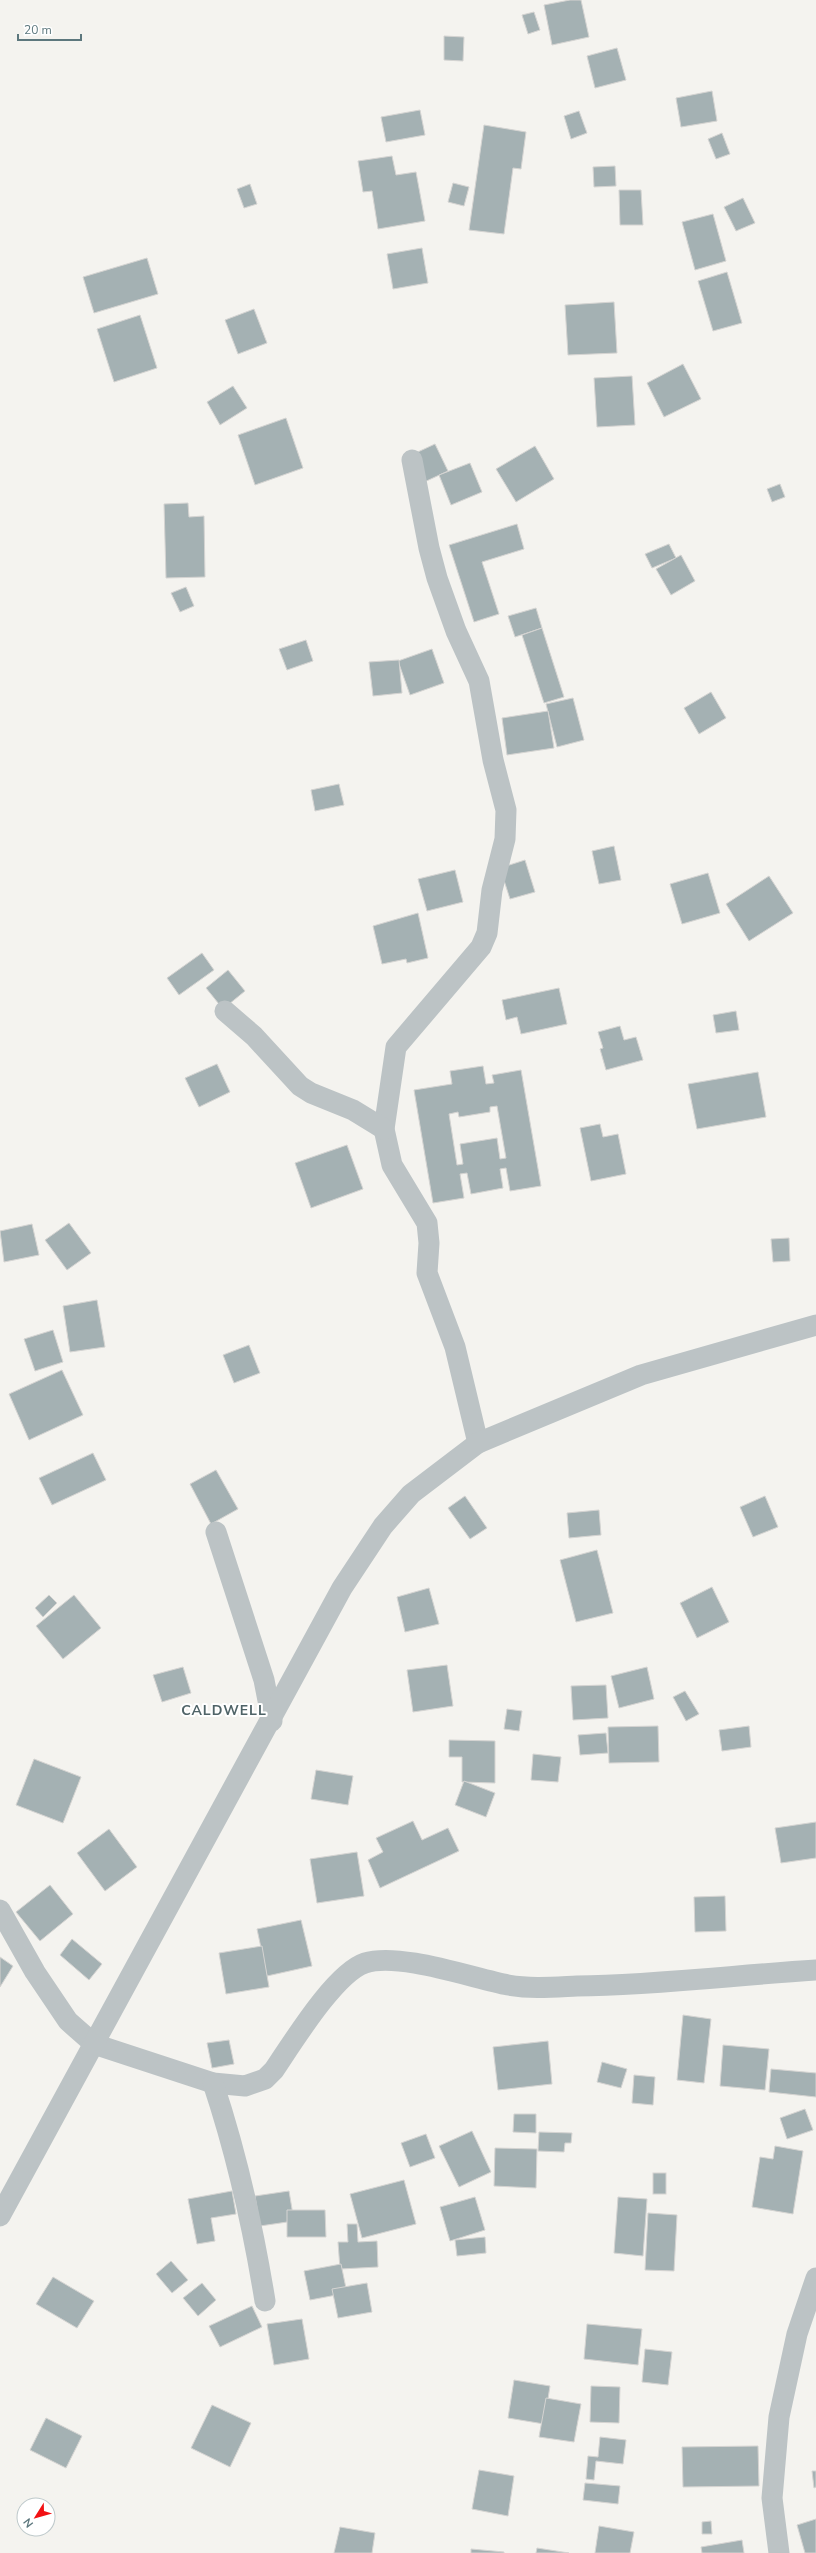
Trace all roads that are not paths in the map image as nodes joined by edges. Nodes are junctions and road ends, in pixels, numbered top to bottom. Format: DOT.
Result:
graph roads {
  1 [pos="412,460"];
  2 [pos="225,1011"];
  3 [pos="384,1128"];
  4 [pos="816,1325"];
  5 [pos="478,1443"];
  6 [pos="216,1532"];
  7 [pos="272,1721"];
  8 [pos="0,1910"];
  9 [pos="816,1970"];
  10 [pos="94,2044"];
  11 [pos="213,2083"];
  12 [pos="0,2216"];
  13 [pos="816,2278"];
  14 [pos="265,2301"];
  15 [pos="779,2553"];
  1 -- 3 [label="street"];
  2 -- 3 [label="street"];
  3 -- 5 [label="street"];
  4 -- 5 [label="street"];
  5 -- 7 [label="street"];
  6 -- 7 [label="street"];
  7 -- 10 [label="street"];
  8 -- 10 [label="street"];
  9 -- 11 [label="street"];
  10 -- 11 [label="street"];
  10 -- 12 [label="street"];
  11 -- 14 [label="street"];
  13 -- 15 [label="street"];
}
